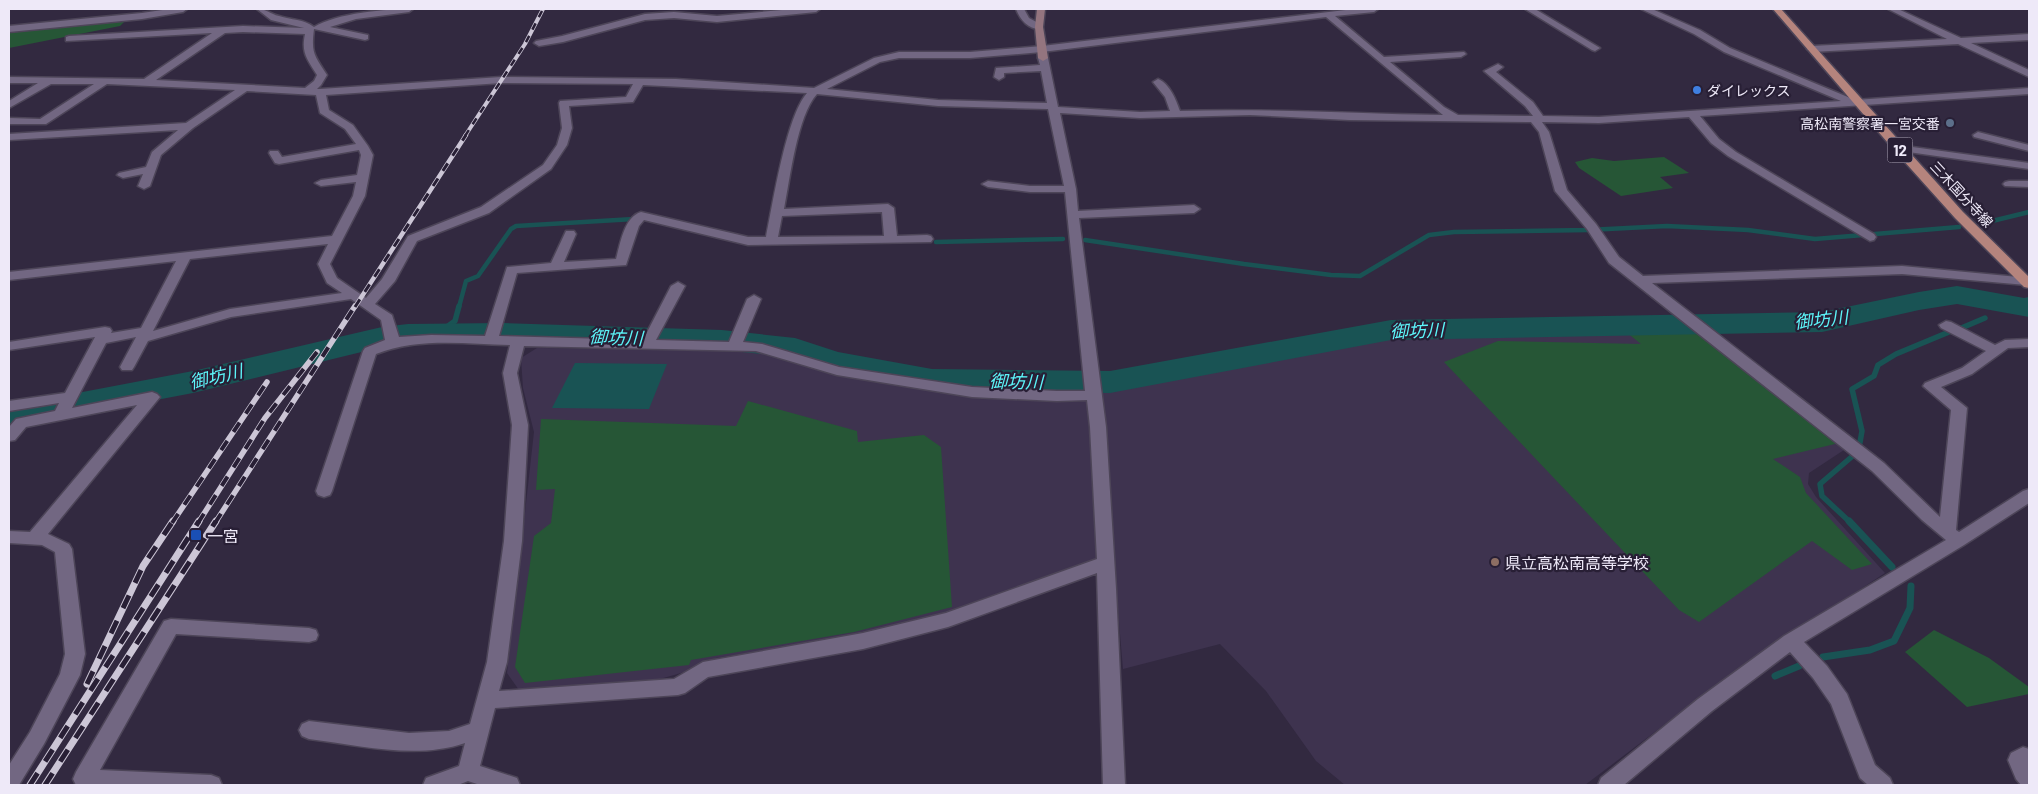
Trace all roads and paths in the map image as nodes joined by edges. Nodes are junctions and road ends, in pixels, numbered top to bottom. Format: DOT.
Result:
graph roads {
  1 [pos="183,9"];
  2 [pos="261,9"];
  3 [pos="409,9"];
  4 [pos="816,9"];
  5 [pos="1020,9"];
  6 [pos="1041,9"];
  7 [pos="1374,9"];
  8 [pos="1529,9"];
  9 [pos="1645,9"];
  10 [pos="1777,9"];
  11 [pos="1892,9"];
  12 [pos="709,13"];
  13 [pos="1328,14"];
  14 [pos="1039,27"];
  15 [pos="9,29"];
  16 [pos="313,29"];
  17 [pos="225,30"];
  18 [pos="365,37"];
  19 [pos="2029,37"];
  20 [pos="69,39"];
  21 [pos="1962,41"];
  22 [pos="540,43"];
  23 [pos="1595,48"];
  24 [pos="1812,49"];
  25 [pos="1461,54"];
  26 [pos="1043,59"];
  27 [pos="1384,60"];
  28 [pos="1498,67"];
  29 [pos="2029,74"];
  30 [pos="999,77"];
  31 [pos="9,80"];
  32 [pos="52,80"];
  33 [pos="106,81"];
  34 [pos="146,82"];
  35 [pos="638,82"];
  36 [pos="1158,82"];
  37 [pos="246,87"];
  38 [pos="314,91"];
  39 [pos="2029,91"];
  40 [pos="813,92"];
  41 [pos="2014,92"];
  42 [pos="9,98"];
  43 [pos="21,98"];
  44 [pos="2029,100"];
  45 [pos="1858,103"];
  46 [pos="9,105"];
  47 [pos="1052,108"];
  48 [pos="1176,114"];
  49 [pos="1693,115"];
  50 [pos="1456,118"];
  51 [pos="1537,119"];
  52 [pos="9,121"];
  53 [pos="189,126"];
  54 [pos="1978,135"];
  55 [pos="9,137"];
  56 [pos="363,146"];
  57 [pos="1898,148"];
  58 [pos="2029,148"];
  59 [pos="274,153"];
  60 [pos="2029,166"];
  61 [pos="150,169"];
  62 [pos="123,175"];
  63 [pos="361,178"];
  64 [pos="321,183"];
  65 [pos="988,184"];
  66 [pos="2009,184"];
  67 [pos="2029,184"];
  68 [pos="144,186"];
  69 [pos="1070,189"];
  70 [pos="1194,209"];
  71 [pos="777,213"];
  72 [pos="1073,216"];
  73 [pos="570,234"];
  74 [pos="1870,237"];
  75 [pos="336,239"];
  76 [pos="891,240"];
  77 [pos="927,240"];
  78 [pos="771,241"];
  79 [pos="185,256"];
  80 [pos="556,267"];
  81 [pos="2011,268"];
  82 [pos="9,276"];
  83 [pos="2028,279"];
  84 [pos="1639,280"];
  85 [pos="678,286"];
  86 [pos="353,295"];
  87 [pos="754,299"];
  88 [pos="367,305"];
  89 [pos="1946,325"];
  90 [pos="493,334"];
  91 [pos="143,335"];
  92 [pos="103,339"];
  93 [pos="392,339"];
  94 [pos="650,339"];
  95 [pos="518,340"];
  96 [pos="735,342"];
  97 [pos="2029,343"];
  98 [pos="9,346"];
  99 [pos="1994,350"];
  100 [pos="127,367"];
  101 [pos="1093,393"];
  102 [pos="68,399"];
  103 [pos="9,406"];
  104 [pos="60,416"];
  105 [pos="9,436"];
  106 [pos="324,492"];
  107 [pos="2029,494"];
  108 [pos="9,537"];
  109 [pos="1952,537"];
  110 [pos="36,538"];
  111 [pos="1105,563"];
  112 [pos="310,635"];
  113 [pos="1791,641"];
  114 [pos="486,700"];
  115 [pos="309,730"];
  116 [pos="478,730"];
  117 [pos="2023,756"];
  118 [pos="468,772"];
  119 [pos="2029,779"];
  120 [pos="9,783"];
  121 [pos="211,785"];
  122 [pos="434,785"];
  123 [pos="509,785"];
  124 [pos="1114,785"];
  125 [pos="1609,785"];
  126 [pos="1882,785"];
  1 -- 15 [label="street"];
  2 -- 16 [label="street"];
  3 -- 16 [label="street"];
  4 -- 12 [label="street"];
  5 -- 14 [label="street"];
  6 -- 14 [label="street"];
  7 -- 13 [label="street"];
  8 -- 23 [label="street"];
  9 -- 45 [label="street"];
  10 -- 24 [label="main road, 三木国分寺線 / 12"];
  11 -- 21 [label="street"];
  12 -- 22 [label="street"];
  13 -- 26 [label="street"];
  13 -- 27 [label="street"];
  14 -- 26 [label="street"];
  16 -- 17 [label="street"];
  16 -- 18 [label="street"];
  16 -- 38 [label="street"];
  17 -- 20 [label="street"];
  17 -- 34 [label="street"];
  19 -- 21 [label="street"];
  21 -- 24 [label="street"];
  21 -- 29 [label="street"];
  24 -- 45 [label="main road, 三木国分寺線 / 12"];
  25 -- 27 [label="street"];
  26 -- 30 [label="street"];
  26 -- 40 [label="street"];
  26 -- 47 [label="street"];
  27 -- 50 [label="street"];
  28 -- 51 [label="street"];
  31 -- 32 [label="street"];
  32 -- 33 [label="street"];
  32 -- 43 [label="street"];
  33 -- 34 [label="street"];
  33 -- 52 [label="street"];
  34 -- 37 [label="street"];
  35 -- 38 [label="street"];
  35 -- 40 [label="street"];
  35 -- 88 [label="street"];
  36 -- 48 [label="street"];
  37 -- 38 [label="street"];
  37 -- 53 [label="street"];
  38 -- 56 [label="street"];
  39 -- 41 [label="street"];
  40 -- 47 [label="street"];
  40 -- 71 [label="street"];
  41 -- 44 [label="street"];
  41 -- 45 [label="street"];
  42 -- 43 [label="street"];
  43 -- 46 [label="street"];
  45 -- 49 [label="street"];
  45 -- 57 [label="main road, 三木国分寺線 / 12"];
  47 -- 48 [label="street"];
  47 -- 69 [label="street"];
  48 -- 50 [label="street"];
  49 -- 51 [label="street"];
  49 -- 74 [label="street"];
  50 -- 51 [label="street"];
  51 -- 84 [label="street"];
  53 -- 55 [label="street"];
  53 -- 61 [label="street"];
  54 -- 58 [label="street"];
  56 -- 59 [label="street"];
  56 -- 63 [label="street"];
  57 -- 60 [label="street"];
  57 -- 81 [label="main road, 三木国分寺線 / 12"];
  61 -- 62 [label="street"];
  61 -- 68 [label="street"];
  63 -- 64 [label="street"];
  63 -- 75 [label="street"];
  65 -- 69 [label="street"];
  66 -- 67 [label="street"];
  69 -- 72 [label="street"];
  70 -- 72 [label="street"];
  71 -- 76 [label="street"];
  71 -- 78 [label="street"];
  72 -- 101 [label="street"];
  73 -- 80 [label="street"];
  75 -- 79 [label="street"];
  75 -- 86 [label="street"];
  76 -- 77 [label="street"];
  76 -- 78 [label="street"];
  78 -- 80 [label="street"];
  79 -- 82 [label="street"];
  79 -- 91 [label="street"];
  80 -- 90 [label="street"];
  81 -- 83 [label="street"];
  83 -- 84 [label="street"];
  84 -- 109 [label="street"];
  85 -- 94 [label="street"];
  86 -- 88 [label="street"];
  86 -- 91 [label="street"];
  87 -- 96 [label="street"];
  88 -- 93 [label="street"];
  89 -- 99 [label="street"];
  90 -- 93 [label="street"];
  90 -- 95 [label="street"];
  91 -- 92 [label="street"];
  91 -- 100 [label="street"];
  92 -- 98 [label="street"];
  92 -- 102 [label="street"];
  93 -- 106 [label="street"];
  94 -- 95 [label="street"];
  94 -- 96 [label="street"];
  95 -- 114 [label="street"];
  96 -- 101 [label="street"];
  97 -- 99 [label="street"];
  99 -- 109 [label="street"];
  101 -- 111 [label="street"];
  102 -- 103 [label="street"];
  102 -- 104 [label="street"];
  104 -- 105 [label="street"];
  104 -- 110 [label="street"];
  107 -- 109 [label="street"];
  108 -- 110 [label="street"];
  109 -- 113 [label="street"];
  110 -- 120 [label="street"];
  111 -- 114 [label="street"];
  111 -- 124 [label="street"];
  112 -- 121 [label="street"];
  113 -- 125 [label="street"];
  113 -- 126 [label="street"];
  114 -- 116 [label="street"];
  115 -- 116 [label="street"];
  116 -- 118 [label="street"];
  117 -- 119 [label="street"];
  118 -- 122 [label="street"];
  118 -- 123 [label="street"];
}
